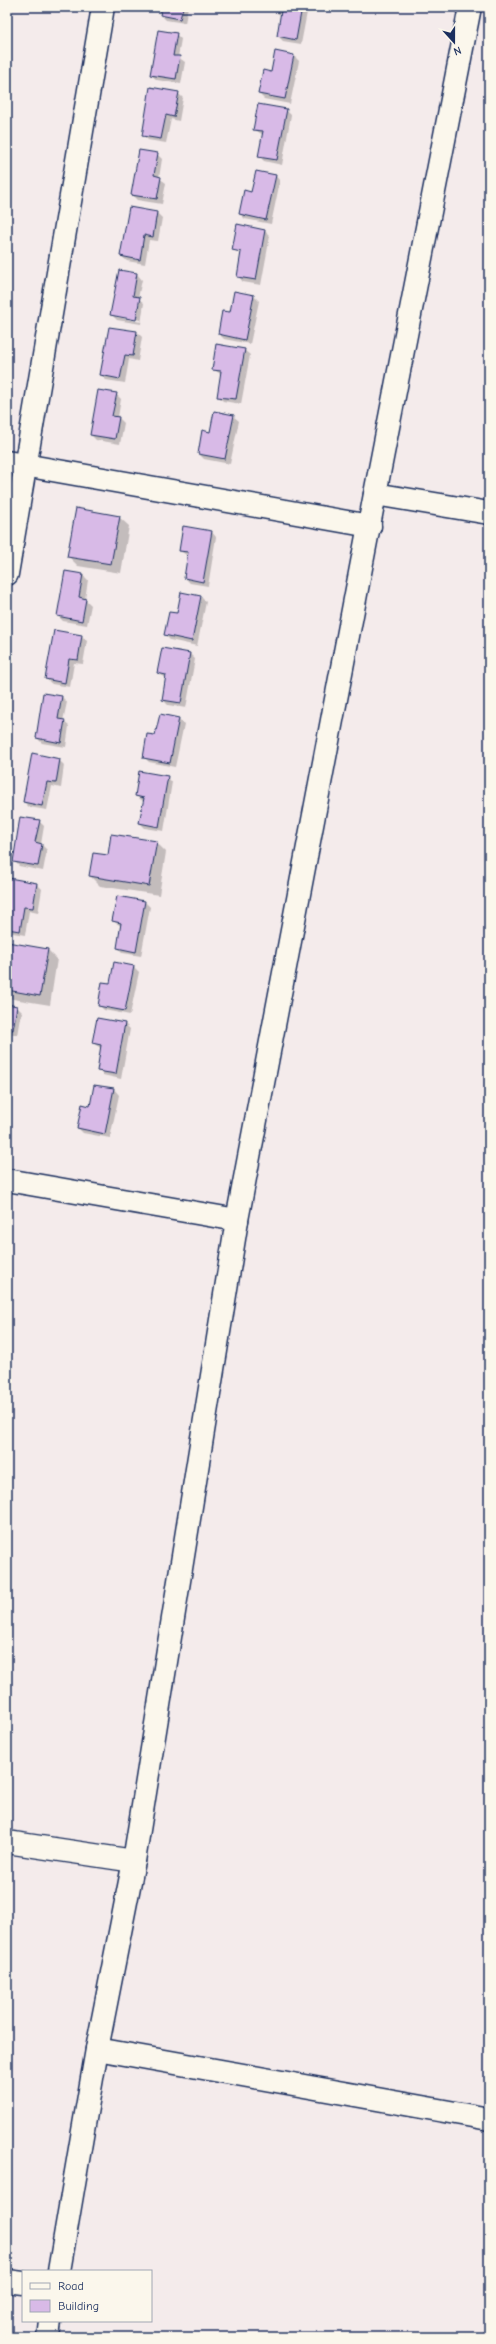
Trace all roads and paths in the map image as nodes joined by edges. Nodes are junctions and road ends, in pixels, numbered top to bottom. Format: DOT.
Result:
graph roads {
  1 [pos="103,7"];
  2 [pos="470,7"];
  3 [pos="16,464"];
  4 [pos="374,494"];
  5 [pos="489,513"];
  6 [pos="370,526"];
  7 [pos="7,574"];
  8 [pos="7,1180"];
  9 [pos="237,1220"];
  10 [pos="7,1842"];
  11 [pos="134,1860"];
  12 [pos="97,2050"];
  13 [pos="489,2119"];
  14 [pos="59,2270"];
  15 [pos="7,2281"];
  16 [pos="22,2283"];
  17 [pos="50,2322"];
  18 [pos="48,2337"];
  1 -- 3 [label="street"];
  2 -- 4 [label="street"];
  3 -- 6 [label="street"];
  3 -- 7 [label="street"];
  4 -- 5 [label="street"];
  4 -- 6 [label="street"];
  6 -- 9 [label="street"];
  8 -- 9 [label="street"];
  9 -- 11 [label="street"];
  10 -- 11 [label="street"];
  11 -- 12 [label="street"];
  12 -- 13 [label="street"];
  12 -- 14 [label="street"];
  15 -- 16 [label="street"];
  17 -- 18 [label="street"];
}
